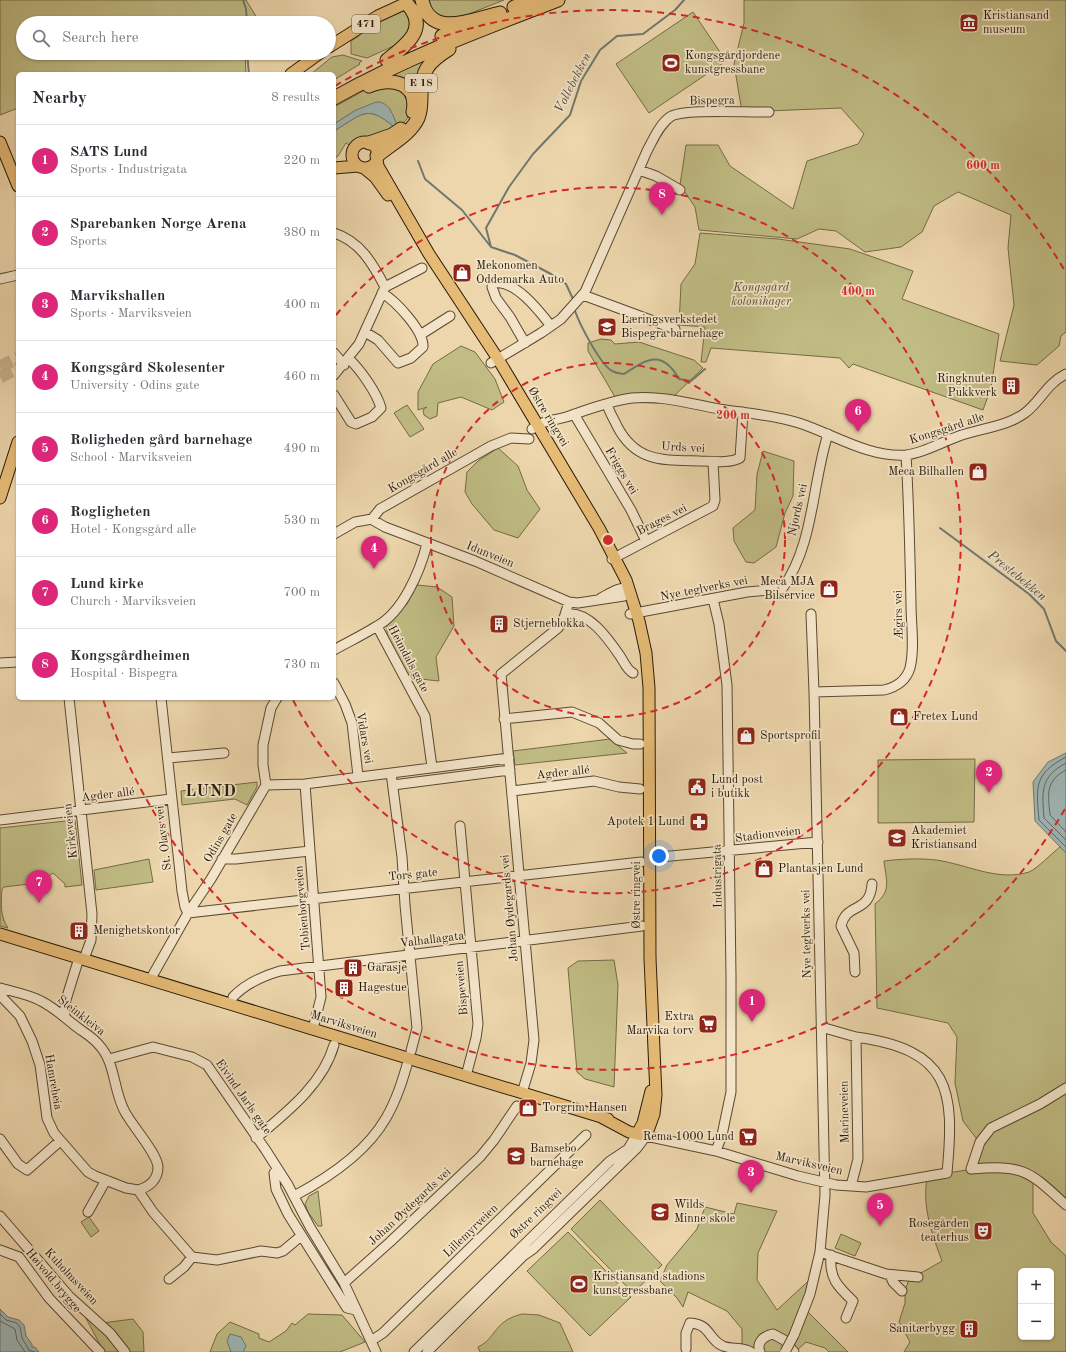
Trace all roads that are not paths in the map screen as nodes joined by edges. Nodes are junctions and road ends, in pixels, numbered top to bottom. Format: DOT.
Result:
graph roads {
  1 [pos="390,0"];
  2 [pos="421,0"];
  3 [pos="533,0"];
  4 [pos="558,0"];
  5 [pos="404,3"];
  6 [pos="500,13"];
  7 [pos="489,27"];
  8 [pos="336,38"];
  9 [pos="336,43"];
  10 [pos="304,60"];
  11 [pos="310,60"];
  12 [pos="387,60"];
  13 [pos="288,72"];
  14 [pos="294,72"];
  15 [pos="336,88"];
  16 [pos="336,98"];
  17 [pos="336,98"];
  18 [pos="769,112"];
  19 [pos="0,142"];
  20 [pos="369,143"];
  21 [pos="352,152"];
  22 [pos="377,158"];
  23 [pos="336,161"];
  24 [pos="361,167"];
  25 [pos="336,168"];
  26 [pos="639,170"];
  27 [pos="16,181"];
  28 [pos="680,190"];
  29 [pos="336,234"];
  30 [pos="422,268"];
  31 [pos="16,275"];
  32 [pos="0,279"];
  33 [pos="384,290"];
  34 [pos="583,295"];
  35 [pos="450,316"];
  36 [pos="551,326"];
  37 [pos="675,329"];
  38 [pos="365,332"];
  39 [pos="420,335"];
  40 [pos="525,343"];
  41 [pos="336,354"];
  42 [pos="495,361"];
  43 [pos="347,362"];
  44 [pos="336,373"];
  45 [pos="1066,374"];
  46 [pos="336,398"];
  47 [pos="607,404"];
  48 [pos="743,412"];
  49 [pos="574,414"];
  50 [pos="535,431"];
  51 [pos="828,434"];
  52 [pos="16,446"];
  53 [pos="906,455"];
  54 [pos="714,462"];
  55 [pos="4,473"];
  56 [pos="715,495"];
  57 [pos="0,498"];
  58 [pos="371,519"];
  59 [pos="336,533"];
  60 [pos="646,541"];
  61 [pos="427,544"];
  62 [pos="613,558"];
  63 [pos="782,589"];
  64 [pos="625,591"];
  65 [pos="713,599"];
  66 [pos="569,602"];
  67 [pos="566,614"];
  68 [pos="633,614"];
  69 [pos="811,614"];
  70 [pos="377,626"];
  71 [pos="336,649"];
  72 [pos="16,662"];
  73 [pos="0,663"];
  74 [pos="633,673"];
  75 [pos="336,687"];
  76 [pos="814,692"];
  77 [pos="70,700"];
  78 [pos="161,700"];
  79 [pos="274,700"];
  80 [pos="504,719"];
  81 [pos="640,744"];
  82 [pos="224,753"];
  83 [pos="168,758"];
  84 [pos="509,758"];
  85 [pos="432,767"];
  86 [pos="510,770"];
  87 [pos="391,773"];
  88 [pos="358,776"];
  89 [pos="305,784"];
  90 [pos="266,785"];
  91 [pos="393,785"];
  92 [pos="640,789"];
  93 [pos="512,791"];
  94 [pos="171,799"];
  95 [pos="80,811"];
  96 [pos="0,820"];
  97 [pos="460,826"];
  98 [pos="818,842"];
  99 [pos="310,851"];
  100 [pos="730,851"];
  101 [pos="222,859"];
  102 [pos="645,860"];
  103 [pos="520,875"];
  104 [pos="465,881"];
  105 [pos="872,884"];
  106 [pos="404,888"];
  107 [pos="315,898"];
  108 [pos="188,913"];
  109 [pos="642,926"];
  110 [pos="0,934"];
  111 [pos="525,940"];
  112 [pos="470,948"];
  113 [pos="410,955"];
  114 [pos="82,959"];
  115 [pos="320,966"];
  116 [pos="855,972"];
  117 [pos="150,980"];
  118 [pos="0,988"];
  119 [pos="233,997"];
  120 [pos="1,998"];
  121 [pos="65,1016"];
  122 [pos="821,1027"];
  123 [pos="313,1029"];
  124 [pos="856,1037"];
  125 [pos="334,1045"];
  126 [pos="410,1055"];
  127 [pos="110,1059"];
  128 [pos="466,1076"];
  129 [pos="1066,1088"];
  130 [pos="522,1093"];
  131 [pos="518,1106"];
  132 [pos="644,1132"];
  133 [pos="586,1135"];
  134 [pos="256,1138"];
  135 [pos="0,1139"];
  136 [pos="60,1141"];
  137 [pos="716,1152"];
  138 [pos="277,1168"];
  139 [pos="106,1180"];
  140 [pos="824,1182"];
  141 [pos="851,1186"];
  142 [pos="138,1190"];
  143 [pos="294,1196"];
  144 [pos="1066,1205"];
  145 [pos="88,1212"];
  146 [pos="2,1223"];
  147 [pos="301,1236"];
  148 [pos="0,1250"];
  149 [pos="820,1252"];
  150 [pos="831,1255"];
  151 [pos="192,1257"];
  152 [pos="890,1275"];
  153 [pos="918,1276"];
  154 [pos="169,1279"];
  155 [pos="344,1283"];
  156 [pos="902,1291"];
  157 [pos="356,1310"];
  158 [pos="846,1318"];
  159 [pos="371,1342"];
  160 [pos="686,1349"];
  161 [pos="100,1352"];
  162 [pos="126,1352"];
  163 [pos="376,1352"];
  164 [pos="414,1352"];
  165 [pos="428,1352"];
  166 [pos="751,1352"];
  167 [pos="760,1352"];
  168 [pos="785,1352"];
  169 [pos="794,1352"];
  1 -- 8 [label="main road, 471"];
  2 -- 5 [label="main road, 471"];
  2 -- 6 [label="highway"];
  3 -- 6 [label="highway"];
  4 -- 7 [label="highway, E 18"];
  5 -- 9 [label="main road, 471"];
  5 -- 12 [label="highway"];
  6 -- 12 [label="highway"];
  7 -- 16 [label="highway, E 18"];
  7 -- 22 [label="highway, E 18"];
  10 -- 13 [label="main road"];
  11 -- 14 [label="main road"];
  12 -- 15 [label="highway"];
  17 -- 20 [label="highway, E 18"];
  18 -- 26 [label="street, Bispegra"];
  19 -- 27 [label="main road"];
  20 -- 21 [label="main road"];
  20 -- 22 [label="main road"];
  21 -- 23 [label="main road"];
  21 -- 24 [label="main road"];
  22 -- 24 [label="main road"];
  22 -- 42 [label="main road, Østre ringvei"];
  24 -- 25 [label="main road"];
  24 -- 42 [label="main road, Østre ringvei"];
  26 -- 28 [label="street"];
  26 -- 34 [label="street, Bispegra"];
  29 -- 33 [label="street"];
  30 -- 33 [label="street"];
  31 -- 32 [label="street"];
  33 -- 38 [label="street"];
  33 -- 39 [label="street"];
  34 -- 36 [label="street, Bispegra"];
  34 -- 37 [label="street"];
  35 -- 39 [label="street"];
  36 -- 40 [label="street, Bispegra"];
  36 -- 40 [label="street"];
  38 -- 39 [label="street"];
  38 -- 43 [label="street"];
  40 -- 42 [label="street, Bispegra"];
  41 -- 43 [label="street"];
  42 -- 50 [label="main road, Østre ringvei"];
  43 -- 44 [label="street"];
  43 -- 46 [label="street"];
  45 -- 53 [label="street, Kongsgård alle"];
  47 -- 48 [label="street, Kongsgård alle"];
  47 -- 49 [label="street, Kongsgård alle"];
  47 -- 54 [label="street, Urds vei"];
  48 -- 51 [label="street, Kongsgård alle"];
  48 -- 54 [label="street, Urds vei"];
  49 -- 50 [label="street, Kongsgård alle"];
  49 -- 60 [label="street, Friggs vei"];
  50 -- 58 [label="street, Kongsgård alle"];
  50 -- 62 [label="main road, Østre ringvei"];
  51 -- 53 [label="street, Kongsgård alle"];
  51 -- 63 [label="street, Njords vei"];
  52 -- 55 [label="main road"];
  53 -- 76 [label="street, Ægirs vei"];
  54 -- 56 [label="street, Urds vei"];
  55 -- 57 [label="main road"];
  56 -- 60 [label="street, Brages vei"];
  58 -- 59 [label="street, Kongsgård alle"];
  58 -- 61 [label="street, Idunveien"];
  60 -- 62 [label="street, Brages vei"];
  61 -- 66 [label="street, Idunveien"];
  61 -- 70 [label="street"];
  62 -- 64 [label="main road, Østre ringvei"];
  63 -- 65 [label="street, Nye teglverks vei"];
  64 -- 66 [label="street, Idunveien"];
  64 -- 68 [label="main road, Østre ringvei"];
  65 -- 68 [label="street, Nye teglverks vei"];
  65 -- 100 [label="street, Industrigata"];
  66 -- 67 [label="street, Johan Øydegards vei"];
  67 -- 74 [label="street"];
  67 -- 80 [label="street, Johan Øydegards vei"];
  68 -- 102 [label="main road, Østre ringvei"];
  69 -- 76 [label="street, Nye teglverks vei"];
  70 -- 71 [label="street"];
  70 -- 85 [label="street, Heimdals gate"];
  72 -- 73 [label="street"];
  75 -- 88 [label="street, Vidars vei"];
  76 -- 98 [label="street, Nye teglverks vei"];
  77 -- 95 [label="street, Kirkeveien"];
  78 -- 83 [label="street, St. Olavs vei"];
  79 -- 90 [label="street"];
  80 -- 81 [label="street"];
  80 -- 84 [label="street, Johan Øydegards vei"];
  82 -- 83 [label="street"];
  83 -- 94 [label="street, St. Olavs vei"];
  84 -- 85 [label="street"];
  84 -- 86 [label="street, Johan Øydegards vei"];
  85 -- 87 [label="street"];
  86 -- 91 [label="street"];
  86 -- 93 [label="street, Johan Øydegards vei"];
  87 -- 88 [label="street"];
  87 -- 91 [label="street"];
  88 -- 89 [label="street"];
  89 -- 90 [label="street"];
  89 -- 99 [label="street, Tobienborgveien"];
  90 -- 101 [label="street, Odins gate"];
  91 -- 106 [label="street"];
  92 -- 93 [label="street, Agder allé"];
  93 -- 103 [label="street, Johan Øydegards vei"];
  94 -- 95 [label="street, Agder allé"];
  94 -- 108 [label="street, St. Olavs vei"];
  95 -- 96 [label="street, Agder allé"];
  95 -- 114 [label="street, Kirkeveien"];
  97 -- 104 [label="street, Bispeveien"];
  98 -- 100 [label="street, Stadionveien"];
  98 -- 122 [label="street, Nye teglverks vei"];
  99 -- 101 [label="street"];
  99 -- 107 [label="street, Tobienborgveien"];
  100 -- 102 [label="street, Stadionveien"];
  100 -- 137 [label="street, Industrigata"];
  101 -- 108 [label="street, Odins gate"];
  102 -- 103 [label="street, Tors gate"];
  102 -- 132 [label="main road, Østre ringvei"];
  103 -- 104 [label="street, Tors gate"];
  103 -- 111 [label="street, Johan Øydegards vei"];
  104 -- 106 [label="street, Tors gate"];
  104 -- 112 [label="street, Bispeveien"];
  105 -- 116 [label="street"];
  106 -- 107 [label="street, Tors gate"];
  106 -- 113 [label="street"];
  107 -- 108 [label="street, Tors gate"];
  107 -- 115 [label="street, Tobienborgveien"];
  108 -- 117 [label="street, Odins gate"];
  109 -- 111 [label="street, Valhallagata"];
  110 -- 114 [label="main road, Marviksveien"];
  111 -- 112 [label="street, Valhallagata"];
  111 -- 130 [label="street, Johan Øydegards vei"];
  112 -- 113 [label="street, Valhallagata"];
  112 -- 128 [label="street, Bispeveien"];
  113 -- 115 [label="street, Valhallagata"];
  113 -- 126 [label="street"];
  114 -- 117 [label="main road, Marviksveien"];
  114 -- 121 [label="street"];
  115 -- 119 [label="street, Valhallagata"];
  115 -- 123 [label="street, Tobienborgveien"];
  117 -- 123 [label="main road, Marviksveien"];
  118 -- 121 [label="street, Steinkleiva"];
  120 -- 136 [label="street, Hamreheia"];
  121 -- 127 [label="street, Steinkleiva"];
  122 -- 124 [label="street"];
  122 -- 140 [label="street, Nye teglverks vei"];
  123 -- 126 [label="main road, Marviksveien"];
  124 -- 141 [label="street, Marineveien"];
  124 -- 141 [label="street, Marviksveien"];
  125 -- 134 [label="street"];
  126 -- 128 [label="main road, Marviksveien"];
  126 -- 143 [label="street"];
  127 -- 134 [label="street, Eivind Jarls gate"];
  127 -- 142 [label="street, Steinkleiva"];
  128 -- 130 [label="main road, Marviksveien"];
  129 -- 144 [label="street"];
  130 -- 132 [label="main road, Marviksveien"];
  131 -- 155 [label="street, Johan Øydegards vei"];
  132 -- 137 [label="street, Marviksveien"];
  132 -- 164 [label="street, Østre ringvei"];
  132 -- 165 [label="street, Østre ringvei"];
  133 -- 159 [label="street, Lillemyrveien"];
  134 -- 138 [label="street, Eivind Jarls gate"];
  135 -- 136 [label="street"];
  136 -- 139 [label="street, Hamreheia"];
  137 -- 140 [label="street, Marviksveien"];
  138 -- 143 [label="street, Eivind Jarls gate"];
  138 -- 147 [label="street, Eivind Jarls gate"];
  139 -- 142 [label="street, Hamreheia"];
  139 -- 145 [label="street"];
  140 -- 141 [label="street, Marviksveien"];
  140 -- 149 [label="street, Nye teglverks vei"];
  142 -- 151 [label="street"];
  143 -- 155 [label="street, Eivind Jarls gate"];
  146 -- 162 [label="street, Kuholmsveien"];
  147 -- 151 [label="street"];
  147 -- 157 [label="street, Eivind Jarls gate"];
  148 -- 161 [label="street, Høivold brygge"];
  149 -- 150 [label="street"];
  149 -- 168 [label="street, Nye teglverks vei, bridge"];
  150 -- 152 [label="street"];
  150 -- 158 [label="street"];
  151 -- 154 [label="street"];
  152 -- 153 [label="street"];
  152 -- 156 [label="street"];
  155 -- 157 [label="street, Eivind Jarls gate"];
  157 -- 159 [label="street, Eivind Jarls gate"];
  159 -- 163 [label="street, Eivind Jarls gate"];
  160 -- 166 [label="street"];
  167 -- 169 [label="street"];
}
